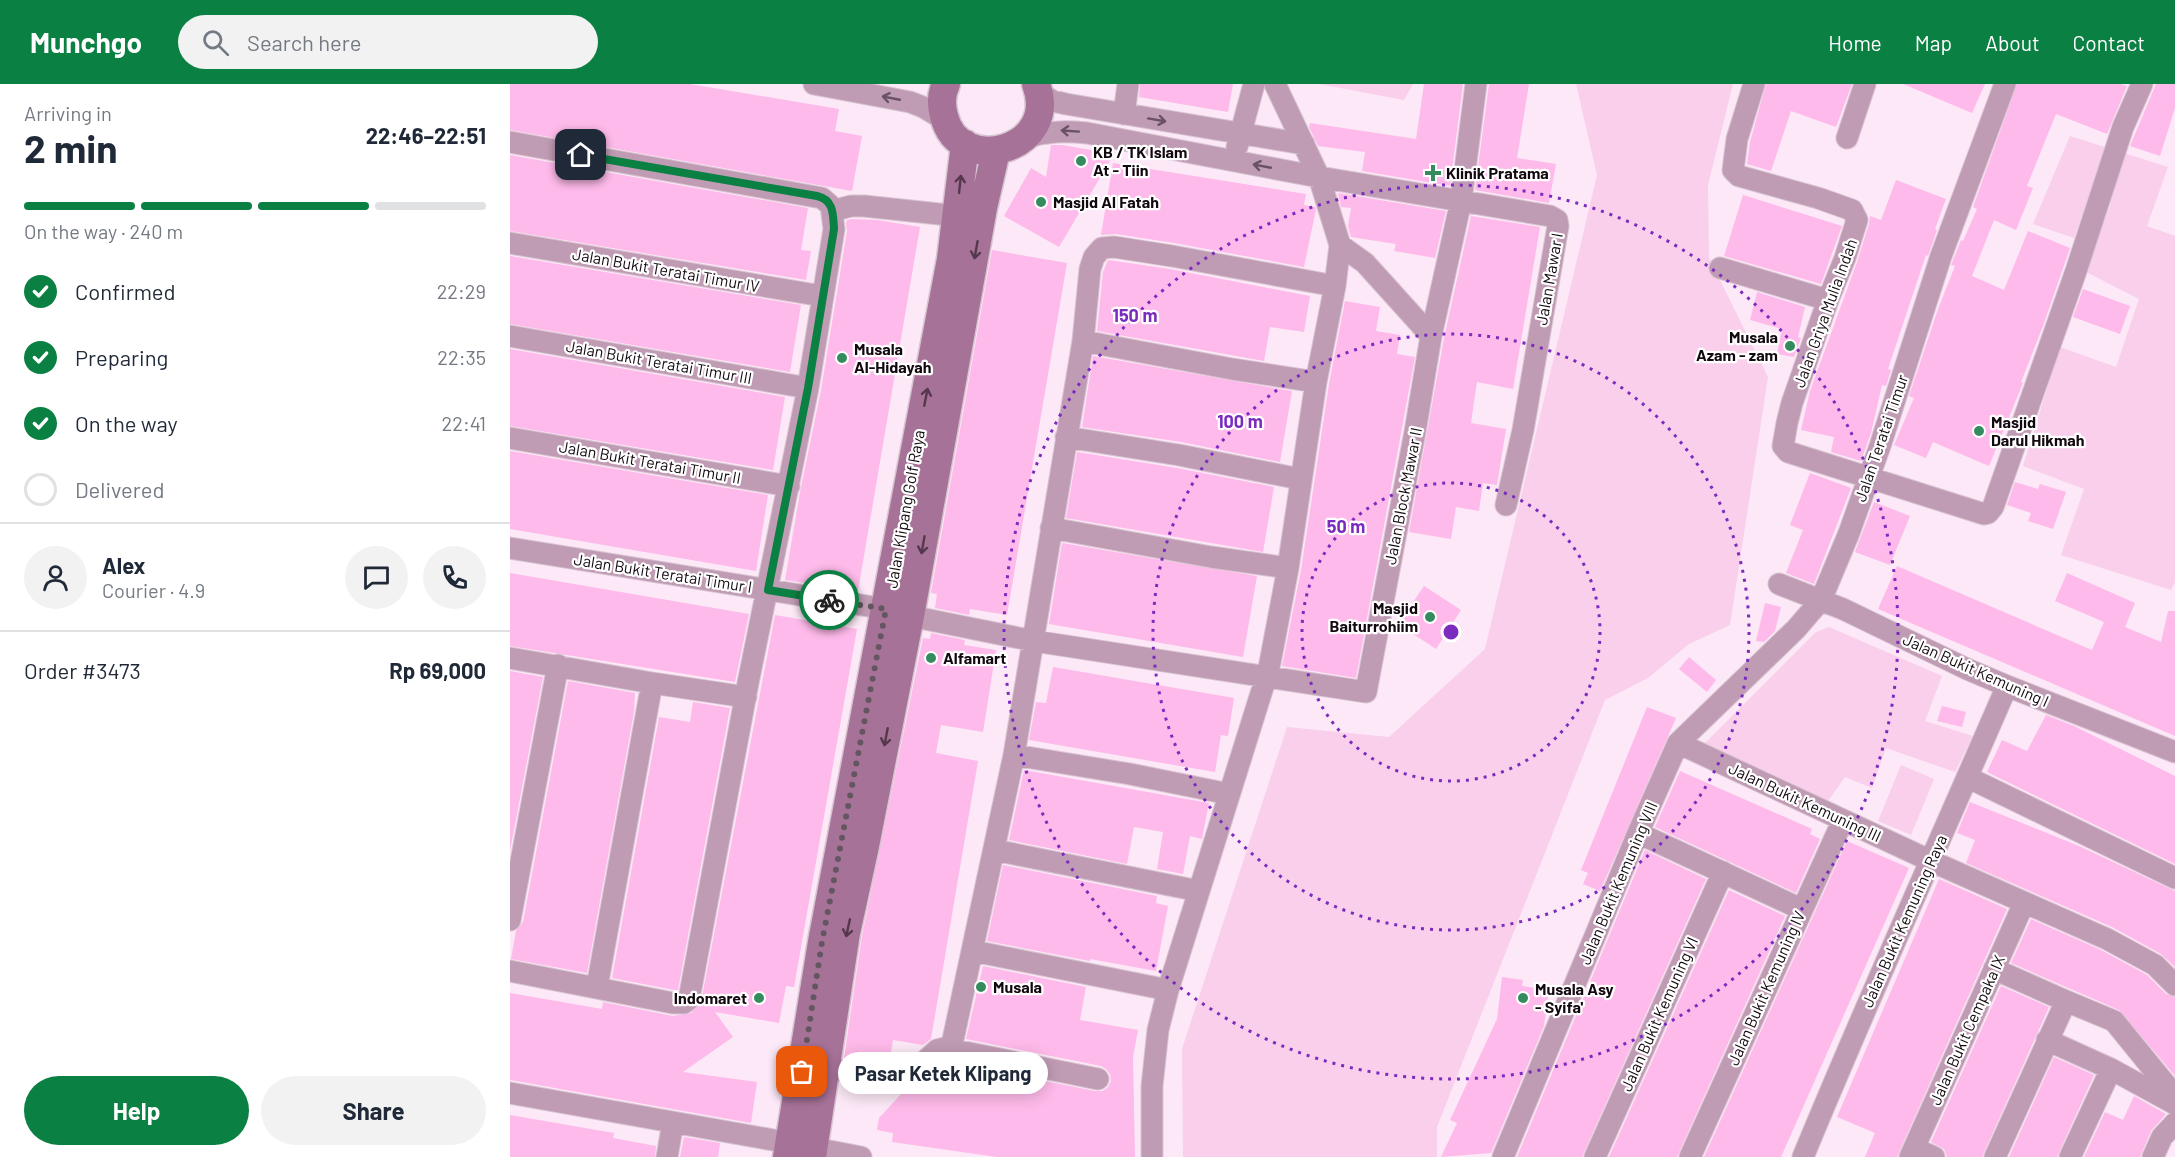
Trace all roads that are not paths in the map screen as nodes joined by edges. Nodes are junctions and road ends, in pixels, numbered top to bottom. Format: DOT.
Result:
graph roads {
  1 [pos="814,84"];
  2 [pos="946,84"];
  3 [pos="1128,84"];
  4 [pos="1254,84"];
  5 [pos="1275,84"];
  6 [pos="1476,84"];
  7 [pos="1754,84"];
  8 [pos="1865,84"];
  9 [pos="2005,84"];
  10 [pos="2142,84"];
  11 [pos="1037,88"];
  12 [pos="1124,114"];
  13 [pos="945,120"];
  14 [pos="1240,134"];
  15 [pos="1025,138"];
  16 [pos="1847,138"];
  17 [pos="510,142"];
  18 [pos="965,144"];
  19 [pos="1304,144"];
  20 [pos="996,151"];
  21 [pos="1234,161"];
  22 [pos="1319,177"];
  23 [pos="1461,201"];
  24 [pos="829,205"];
  25 [pos="958,216"];
  26 [pos="510,243"];
  27 [pos="1340,245"];
  28 [pos="1720,268"];
  29 [pos="1335,286"];
  30 [pos="822,296"];
  31 [pos="1828,300"];
  32 [pos="510,336"];
  33 [pos="1431,336"];
  34 [pos="1083,341"];
  35 [pos="1316,382"];
  36 [pos="808,388"];
  37 [pos="1066,437"];
  38 [pos="510,438"];
  39 [pos="1868,477"];
  40 [pos="1300,480"];
  41 [pos="789,486"];
  42 [pos="918,503"];
  43 [pos="1506,505"];
  44 [pos="1051,528"];
  45 [pos="510,548"];
  46 [pos="1288,568"];
  47 [pos="1779,584"];
  48 [pos="768,590"];
  49 [pos="1821,600"];
  50 [pos="898,613"];
  51 [pos="1034,641"];
  52 [pos="510,658"];
  53 [pos="558,665"];
  54 [pos="1266,677"];
  55 [pos="652,683"];
  56 [pos="2007,686"];
  57 [pos="746,697"];
  58 [pos="1678,743"];
  59 [pos="2175,752"];
  60 [pos="1014,754"];
  61 [pos="1967,777"];
  62 [pos="1229,794"];
  63 [pos="1844,820"];
  64 [pos="1638,833"];
  65 [pos="994,850"];
  66 [pos="1931,861"];
  67 [pos="1723,872"];
  68 [pos="2175,878"];
  69 [pos="1199,891"];
  70 [pos="2024,903"];
  71 [pos="1801,909"];
  72 [pos="510,920"];
  73 [pos="973,951"];
  74 [pos="1994,969"];
  75 [pos="510,971"];
  76 [pos="2175,985"];
  77 [pos="597,987"];
  78 [pos="1168,990"];
  79 [pos="2066,1001"];
  80 [pos="819,1037"];
  81 [pos="2047,1040"];
  82 [pos="951,1049"];
  83 [pos="825,1068"];
  84 [pos="2111,1069"];
  85 [pos="1098,1079"];
  86 [pos="510,1093"];
  87 [pos="2175,1096"];
  88 [pos="2175,1104"];
  89 [pos="673,1122"];
  90 [pos="2175,1123"];
  91 [pos="801,1151"];
  92 [pos="1912,1152"];
  93 [pos="667,1157"];
  94 [pos="861,1157"];
  95 [pos="1152,1157"];
  96 [pos="1503,1157"];
  97 [pos="1594,1157"];
  98 [pos="1690,1157"];
  99 [pos="1803,1157"];
  100 [pos="1934,1157"];
  101 [pos="1995,1157"];
  102 [pos="2070,1157"];
  103 [pos="2153,1157"];
  13 -- 1 [label="street, one-way"];
  2 -- 13 [label="main road"];
  3 -- 12 [label="street"];
  4 -- 14 [label="street"];
  5 -- 19 [label="street"];
  6 -- 23 [label="street, Jalan Block Mawar II"];
  7 -- 31 [label="street, Jalan Griya Mulia Indah"];
  8 -- 16 [label="street"];
  9 -- 39 [label="street, Jalan Teratai Timur"];
  10 -- 39 [label="street"];
  11 -- 12 [label="street"];
  11 -- 15 [label="main road"];
  12 -- 14 [label="street, one-way"];
  13 -- 18 [label="main road"];
  14 -- 19 [label="street"];
  14 -- 21 [label="street"];
  15 -- 20 [label="main road"];
  21 -- 15 [label="street, Jalan Mawar I, one-way"];
  17 -- 24 [label="street"];
  18 -- 20 [label="main road"];
  25 -- 18 [label="main road, Jalan Klipang Golf Raya, one-way"];
  19 -- 22 [label="street"];
  20 -- 42 [label="main road, Jalan Klipang Golf Raya, one-way"];
  22 -- 21 [label="street, Jalan Mawar I, one-way"];
  22 -- 23 [label="street, Jalan Mawar I"];
  22 -- 27 [label="street"];
  23 -- 33 [label="street, Jalan Block Mawar II"];
  23 -- 43 [label="street, Jalan Mawar I"];
  24 -- 25 [label="street"];
  24 -- 30 [label="street"];
  42 -- 25 [label="main road, Jalan Klipang Golf Raya, one-way"];
  26 -- 30 [label="street, Jalan Bukit Teratai Timur IV"];
  27 -- 29 [label="street"];
  27 -- 33 [label="street"];
  28 -- 31 [label="street"];
  29 -- 34 [label="street"];
  29 -- 35 [label="street"];
  30 -- 36 [label="street"];
  31 -- 39 [label="street, Jalan Griya Mulia Indah"];
  32 -- 36 [label="street, Jalan Bukit Teratai Timur III"];
  33 -- 54 [label="street, Jalan Block Mawar II"];
  34 -- 35 [label="street"];
  34 -- 37 [label="street"];
  35 -- 40 [label="street"];
  36 -- 41 [label="street"];
  37 -- 40 [label="street"];
  37 -- 44 [label="street"];
  38 -- 41 [label="street, Jalan Bukit Teratai Timur II"];
  39 -- 49 [label="street, Jalan Teratai Timur"];
  40 -- 46 [label="street"];
  41 -- 48 [label="street"];
  42 -- 50 [label="main road, Jalan Klipang Golf Raya"];
  44 -- 46 [label="street"];
  44 -- 51 [label="street"];
  45 -- 48 [label="street, Jalan Bukit Teratai Timur I"];
  46 -- 54 [label="street"];
  47 -- 49 [label="street, Jalan Bukit Kemuning I"];
  48 -- 50 [label="street, Jalan Bukit Teratai Timur I"];
  48 -- 57 [label="street"];
  49 -- 56 [label="street, Jalan Bukit Kemuning I"];
  49 -- 58 [label="street, Jalan Teratai Timur"];
  50 -- 51 [label="street, Jalan Bukit Teratai Timur I"];
  50 -- 80 [label="main road, Jalan Klipang Golf Raya"];
  51 -- 54 [label="street, Jalan Bukit Teratai Timur I"];
  51 -- 60 [label="street"];
  52 -- 53 [label="street"];
  53 -- 55 [label="street"];
  53 -- 72 [label="street"];
  54 -- 62 [label="street"];
  55 -- 57 [label="street"];
  55 -- 77 [label="street"];
  56 -- 59 [label="street, Jalan Bukit Kemuning I"];
  56 -- 61 [label="street, Jalan Bukit Kemuning Raya"];
  57 -- 77 [label="street"];
  58 -- 63 [label="street, Jalan Bukit Kemuning III"];
  58 -- 64 [label="street, Jalan Bukit Kemuning VIII"];
  60 -- 62 [label="street"];
  60 -- 65 [label="street"];
  61 -- 66 [label="street, Jalan Bukit Kemuning Raya"];
  61 -- 68 [label="street"];
  62 -- 69 [label="street"];
  63 -- 66 [label="street, Jalan Bukit Kemuning III"];
  63 -- 71 [label="street, Jalan Bukit Kemuning IV"];
  64 -- 67 [label="street"];
  64 -- 96 [label="street, Jalan Bukit Kemuning VIII"];
  65 -- 69 [label="street"];
  65 -- 73 [label="street"];
  66 -- 70 [label="street, Jalan Bukit Kemuning III"];
  66 -- 99 [label="street, Jalan Bukit Kemuning Raya"];
  67 -- 71 [label="street"];
  67 -- 97 [label="street, Jalan Bukit Kemuning VI"];
  69 -- 78 [label="street"];
  70 -- 74 [label="street, Jalan Bukit Cempaka IX"];
  70 -- 76 [label="street, Jalan Bukit Kemuning III"];
  71 -- 98 [label="street, Jalan Bukit Kemuning IV"];
  73 -- 78 [label="street"];
  73 -- 82 [label="street"];
  74 -- 79 [label="street"];
  74 -- 92 [label="street, Jalan Bukit Cempaka IX"];
  75 -- 77 [label="street"];
  78 -- 95 [label="street"];
  79 -- 81 [label="street"];
  79 -- 87 [label="street"];
  80 -- 83 [label="main road, Jalan Klipang Golf Raya"];
  80 -- 91 [label="main road, Jalan Klipang Golf Raya"];
  81 -- 84 [label="street"];
  81 -- 101 [label="street"];
  82 -- 83 [label="street"];
  82 -- 85 [label="street"];
  83 -- 91 [label="main road, Jalan Klipang Golf Raya"];
  84 -- 88 [label="street"];
  84 -- 102 [label="street"];
  86 -- 89 [label="street"];
  89 -- 91 [label="street"];
  89 -- 93 [label="street"];
  90 -- 103 [label="street"];
  91 -- 94 [label="street"];
  92 -- 100 [label="street"];
}
